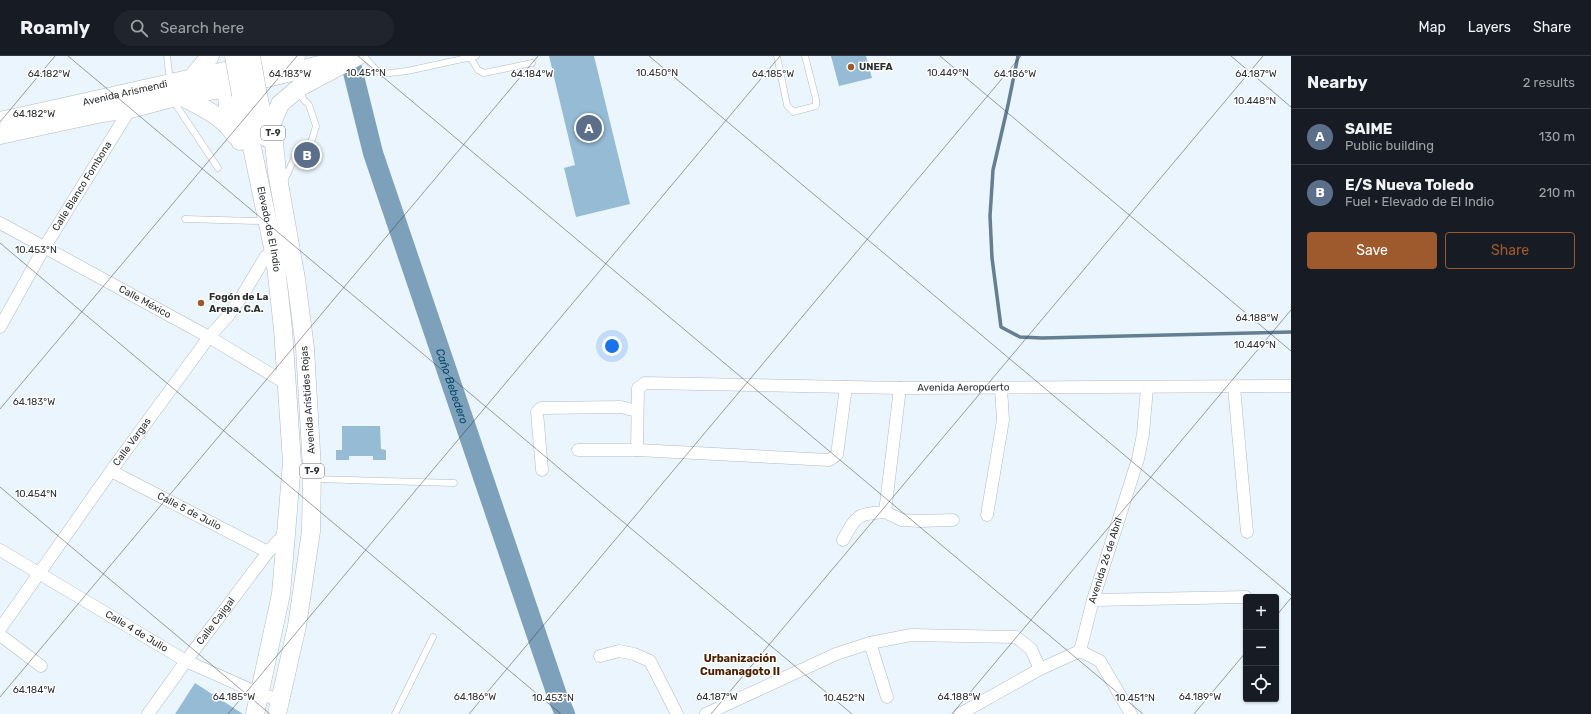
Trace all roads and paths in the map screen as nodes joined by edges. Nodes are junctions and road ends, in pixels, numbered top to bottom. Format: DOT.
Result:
graph roads {
  1 [pos="167,56"];
  2 [pos="210,56"];
  3 [pos="234,56"];
  4 [pos="296,56"];
  5 [pos="357,56"];
  6 [pos="364,56"];
  7 [pos="777,56"];
  8 [pos="805,56"];
  9 [pos="473,57"];
  10 [pos="267,59"];
  11 [pos="532,63"];
  12 [pos="330,67"];
  13 [pos="193,78"];
  14 [pos="245,80"];
  15 [pos="300,87"];
  16 [pos="174,93"];
  17 [pos="130,109"];
  18 [pos="0,121"];
  19 [pos="0,135"];
  20 [pos="241,144"];
  21 [pos="218,168"];
  22 [pos="280,190"];
  23 [pos="185,219"];
  24 [pos="259,221"];
  25 [pos="0,223"];
  26 [pos="286,227"];
  27 [pos="44,248"];
  28 [pos="266,256"];
  29 [pos="0,327"];
  30 [pos="283,329"];
  31 [pos="209,337"];
  32 [pos="287,384"];
  33 [pos="1291,386"];
  34 [pos="1234,387"];
  35 [pos="846,388"];
  36 [pos="900,388"];
  37 [pos="1001,388"];
  38 [pos="1147,388"];
  39 [pos="637,411"];
  40 [pos="578,450"];
  41 [pos="637,450"];
  42 [pos="542,470"];
  43 [pos="111,471"];
  44 [pos="312,478"];
  45 [pos="454,483"];
  46 [pos="885,512"];
  47 [pos="986,516"];
  48 [pos="953,520"];
  49 [pos="287,531"];
  50 [pos="1247,532"];
  51 [pos="843,540"];
  52 [pos="0,550"];
  53 [pos="268,552"];
  54 [pos="39,572"];
  55 [pos="1243,597"];
  56 [pos="1093,600"];
  57 [pos="0,629"];
  58 [pos="0,635"];
  59 [pos="433,636"];
  60 [pos="870,643"];
  61 [pos="1080,651"];
  62 [pos="600,656"];
  63 [pos="186,661"];
  64 [pos="41,666"];
  65 [pos="1040,669"];
  66 [pos="260,694"];
  67 [pos="887,697"];
  68 [pos="278,707"];
  69 [pos="148,714"];
  70 [pos="255,714"];
  71 [pos="395,714"];
  72 [pos="677,714"];
  73 [pos="706,714"];
  74 [pos="960,714"];
  75 [pos="1131,714"];
  1 -- 16 [label="lane"];
  2 -- 13 [label="main road"];
  3 -- 14 [label="main road, Elevado de El Indio / T-9, bridge"];
  4 -- 10 [label="main road"];
  5 -- 12 [label="main road, T-9"];
  6 -- 9 [label="lane"];
  7 -- 8 [label="lane"];
  9 -- 11 [label="lane"];
  10 -- 14 [label="main road"];
  12 -- 14 [label="main road, T-9"];
  12 -- 15 [label="main road, T-9"];
  13 -- 14 [label="main road, Avenida Arismendi"];
  13 -- 16 [label="main road, Avenida Arismendi"];
  14 -- 16 [label="main road, Avenida Arismendi"];
  14 -- 20 [label="main road, T-9"];
  14 -- 26 [label="main road, Elevado de El Indio"];
  14 -- 30 [label="main road, Elevado de El Indio / T-9"];
  15 -- 22 [label="main road, T-9"];
  15 -- 22 [label="lane"];
  16 -- 17 [label="main road, Avenida Arismendi"];
  16 -- 18 [label="main road, Avenida Arismendi"];
  16 -- 20 [label="main road, T-9"];
  16 -- 21 [label="lane"];
  17 -- 19 [label="main road, Avenida Arismendi"];
  17 -- 27 [label="street, Calle Blanco Fombona"];
  20 -- 24 [label="main road, T-9"];
  22 -- 26 [label="main road, T-9"];
  23 -- 24 [label="lane"];
  24 -- 28 [label="main road, T-9"];
  25 -- 27 [label="street, Calle México"];
  26 -- 44 [label="main road, Avenida Arístides Rojas / T-9"];
  27 -- 29 [label="street, Calle Blanco Fombona"];
  27 -- 31 [label="street, Calle México"];
  28 -- 30 [label="main road, Elevado de El Indio / T-9"];
  28 -- 31 [label="street, Calle Vargas"];
  30 -- 32 [label="main road, Avenida Arístides Rojas / T-9"];
  31 -- 32 [label="street, Calle México"];
  31 -- 43 [label="street, Calle Vargas"];
  32 -- 49 [label="main road, Avenida Arístides Rojas / T-9"];
  33 -- 34 [label="street, Avenida Aeropuerto"];
  34 -- 38 [label="street, Avenida Aeropuerto"];
  34 -- 50 [label="street"];
  35 -- 36 [label="street, Avenida Aeropuerto"];
  35 -- 39 [label="street, Avenida Aeropuerto"];
  35 -- 41 [label="street"];
  36 -- 37 [label="street, Avenida Aeropuerto"];
  36 -- 46 [label="street"];
  37 -- 38 [label="street, Avenida Aeropuerto"];
  37 -- 47 [label="street"];
  38 -- 56 [label="street, Avenida 26 de Abril"];
  39 -- 41 [label="street"];
  39 -- 42 [label="street"];
  40 -- 41 [label="street"];
  43 -- 53 [label="street, Calle 5 de Julio"];
  43 -- 54 [label="street, Calle Vargas"];
  44 -- 45 [label="lane"];
  44 -- 68 [label="main road, Avenida Arístides Rojas / T-9"];
  46 -- 48 [label="street"];
  46 -- 51 [label="street"];
  49 -- 53 [label="street, Calle Cajigal"];
  49 -- 66 [label="main road, Avenida Arístides Rojas / T-9"];
  52 -- 54 [label="street, Calle 4 de Julio"];
  53 -- 63 [label="street, Calle Cajigal"];
  54 -- 57 [label="street, Calle Vargas"];
  54 -- 63 [label="street, Calle 4 de Julio"];
  55 -- 56 [label="street"];
  56 -- 61 [label="street, Avenida 26 de Abril"];
  58 -- 64 [label="street"];
  59 -- 71 [label="lane"];
  60 -- 65 [label="street"];
  60 -- 67 [label="street"];
  60 -- 73 [label="street"];
  61 -- 65 [label="street"];
  61 -- 75 [label="street"];
  62 -- 72 [label="street"];
  63 -- 66 [label="street, Calle 4 de Julio"];
  63 -- 69 [label="street, Calle Cajigal"];
  65 -- 74 [label="street"];
  66 -- 68 [label="street, Calle 4 de Julio"];
  66 -- 70 [label="main road, Avenida Arístides Rojas / T-9"];
}
